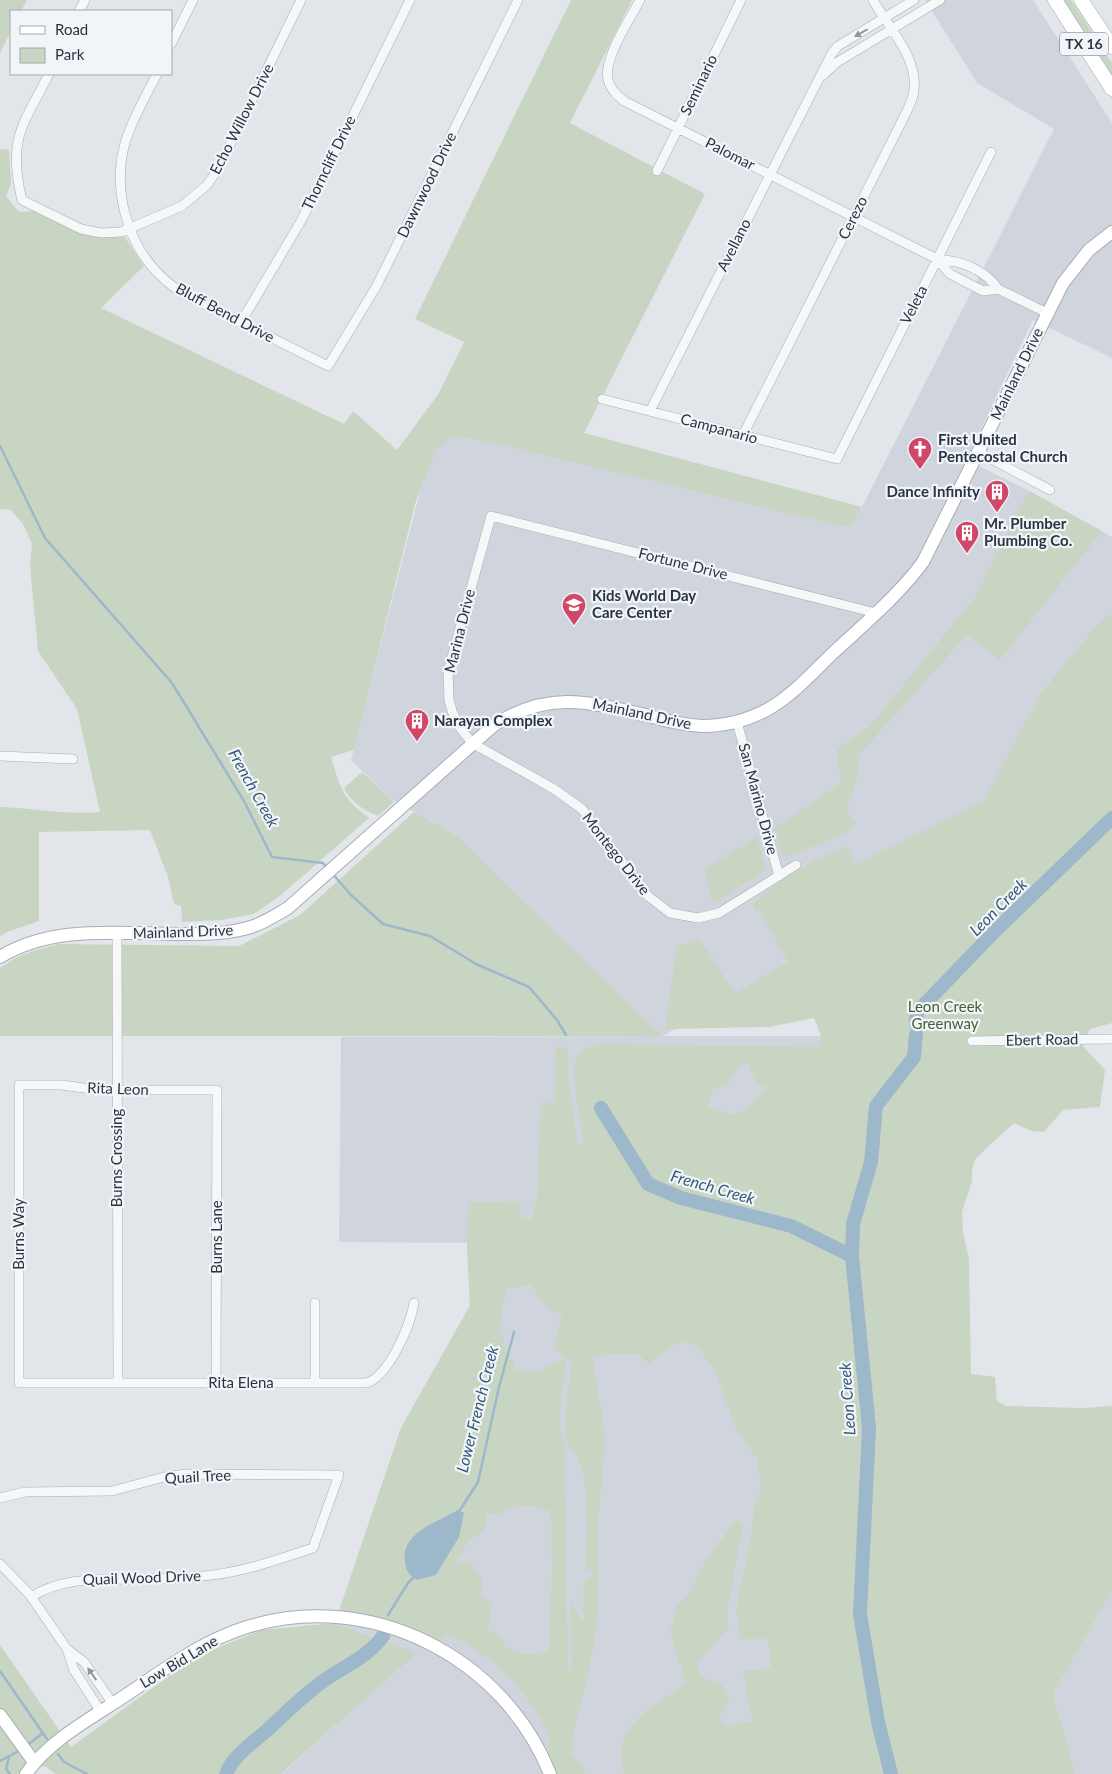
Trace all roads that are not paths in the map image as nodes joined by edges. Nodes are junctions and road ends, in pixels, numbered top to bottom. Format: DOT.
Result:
graph roads {
  1 [pos="193,0"];
  2 [pos="301,0"];
  3 [pos="410,0"];
  4 [pos="518,0"];
  5 [pos="640,0"];
  6 [pos="742,0"];
  7 [pos="873,0"];
  8 [pos="940,0"];
  9 [pos="1055,0"];
  10 [pos="1081,0"];
  11 [pos="913,1"];
  12 [pos="918,14"];
  13 [pos="884,20"];
  14 [pos="892,31"];
  15 [pos="172,42"];
  16 [pos="1112,47"];
  17 [pos="47,75"];
  18 [pos="156,75"];
  19 [pos="818,79"];
  20 [pos="1112,89"];
  21 [pos="678,128"];
  22 [pos="991,152"];
  23 [pos="657,171"];
  24 [pos="770,175"];
  25 [pos="853,217"];
  26 [pos="130,228"];
  27 [pos="1112,232"];
  28 [pos="937,260"];
  29 [pos="967,266"];
  30 [pos="961,279"];
  31 [pos="998,289"];
  32 [pos="1047,313"];
  33 [pos="241,322"];
  34 [pos="328,366"];
  35 [pos="602,399"];
  36 [pos="650,411"];
  37 [pos="743,436"];
  38 [pos="978,452"];
  39 [pos="837,459"];
  40 [pos="1050,490"];
  41 [pos="491,516"];
  42 [pos="876,613"];
  43 [pos="738,722"];
  44 [pos="472,743"];
  45 [pos="0,756"];
  46 [pos="73,759"];
  47 [pos="796,865"];
  48 [pos="779,876"];
  49 [pos="117,934"];
  50 [pos="0,957"];
  51 [pos="1112,1039"];
  52 [pos="972,1040"];
  53 [pos="19,1085"];
  54 [pos="117,1090"];
  55 [pos="217,1090"];
  56 [pos="315,1303"];
  57 [pos="414,1304"];
  58 [pos="18,1383"];
  59 [pos="118,1383"];
  60 [pos="316,1383"];
  61 [pos="216,1384"];
  62 [pos="0,1498"];
  63 [pos="313,1548"];
  64 [pos="0,1564"];
  65 [pos="31,1597"];
  66 [pos="67,1649"];
  67 [pos="113,1704"];
  68 [pos="101,1712"];
  69 [pos="0,1715"];
  70 [pos="34,1762"];
  71 [pos="26,1774"];
  72 [pos="550,1774"];
  1 -- 15 [label="street"];
  2 -- 26 [label="street, Echo Willow Drive"];
  3 -- 33 [label="street, Thorncliff Drive"];
  4 -- 34 [label="street, Dawnwood Drive"];
  5 -- 21 [label="street, Palomar"];
  6 -- 21 [label="street, Seminario"];
  7 -- 13 [label="street, Cerezo"];
  8 -- 12 [label="street, Avellano"];
  9 -- 20 [label="main road, TX 16"];
  10 -- 16 [label="main road, TX 16"];
  11 -- 12 [label="street, Avellano"];
  11 -- 13 [label="street, Avellano"];
  12 -- 14 [label="street, Avellano"];
  13 -- 14 [label="street, Cerezo"];
  13 -- 19 [label="street, Avellano, one-way"];
  14 -- 19 [label="street, Avellano"];
  14 -- 25 [label="street, Cerezo"];
  17 -- 26 [label="street, Echo Willow Drive"];
  18 -- 26 [label="street, Bluff Bend Drive"];
  19 -- 24 [label="street, Avellano"];
  21 -- 23 [label="street, Seminario"];
  21 -- 24 [label="street, Palomar"];
  22 -- 28 [label="street, Veleta"];
  24 -- 25 [label="street, Palomar"];
  24 -- 36 [label="street, Avellano"];
  25 -- 28 [label="street, Palomar"];
  25 -- 37 [label="street, Cerezo"];
  26 -- 33 [label="street, Bluff Bend Drive"];
  27 -- 32 [label="main road, Mainland Drive"];
  28 -- 29 [label="street, Palomar"];
  28 -- 30 [label="street, Palomar"];
  28 -- 39 [label="street, Veleta"];
  29 -- 30 [label="street"];
  29 -- 31 [label="street, Palomar"];
  30 -- 31 [label="street, Palomar"];
  31 -- 32 [label="street, Palomar"];
  32 -- 38 [label="main road, Mainland Drive"];
  33 -- 34 [label="street, Bluff Bend Drive"];
  35 -- 36 [label="street, Campanario"];
  36 -- 37 [label="street, Campanario"];
  37 -- 39 [label="street, Campanario"];
  38 -- 40 [label="street"];
  38 -- 42 [label="main road, Mainland Drive"];
  41 -- 42 [label="street, Fortune Drive"];
  41 -- 44 [label="street, Marina Drive"];
  42 -- 43 [label="main road, Mainland Drive"];
  43 -- 44 [label="main road, Mainland Drive"];
  43 -- 48 [label="street, San Marino Drive"];
  44 -- 48 [label="street, Montego Drive"];
  44 -- 49 [label="main road, Mainland Drive"];
  45 -- 46 [label="street"];
  47 -- 48 [label="street"];
  49 -- 50 [label="main road, Mainland Drive"];
  49 -- 54 [label="street, Burns Crossing"];
  51 -- 52 [label="street, Ebert Road"];
  53 -- 54 [label="street, Rita Leon"];
  53 -- 58 [label="street, Burns Way"];
  54 -- 55 [label="street, Rita Leon"];
  54 -- 59 [label="street, Burns Crossing"];
  55 -- 61 [label="street, Burns Lane"];
  56 -- 60 [label="street"];
  57 -- 60 [label="street, Rita Elena"];
  58 -- 59 [label="street, Rita Elena"];
  59 -- 61 [label="street, Rita Elena"];
  60 -- 61 [label="street, Rita Elena"];
  62 -- 63 [label="street, Quail Tree"];
  63 -- 65 [label="street, Quail Wood Drive"];
  64 -- 65 [label="street"];
  65 -- 66 [label="street"];
  67 -- 66 [label="street, one-way"];
  66 -- 68 [label="street"];
  67 -- 68 [label="main road, Low Bid Lane"];
  67 -- 72 [label="main road, Low Bid Lane"];
  68 -- 70 [label="main road, Low Bid Lane"];
  69 -- 70 [label="main road"];
  70 -- 71 [label="main road, Low Bid Lane"];
}
